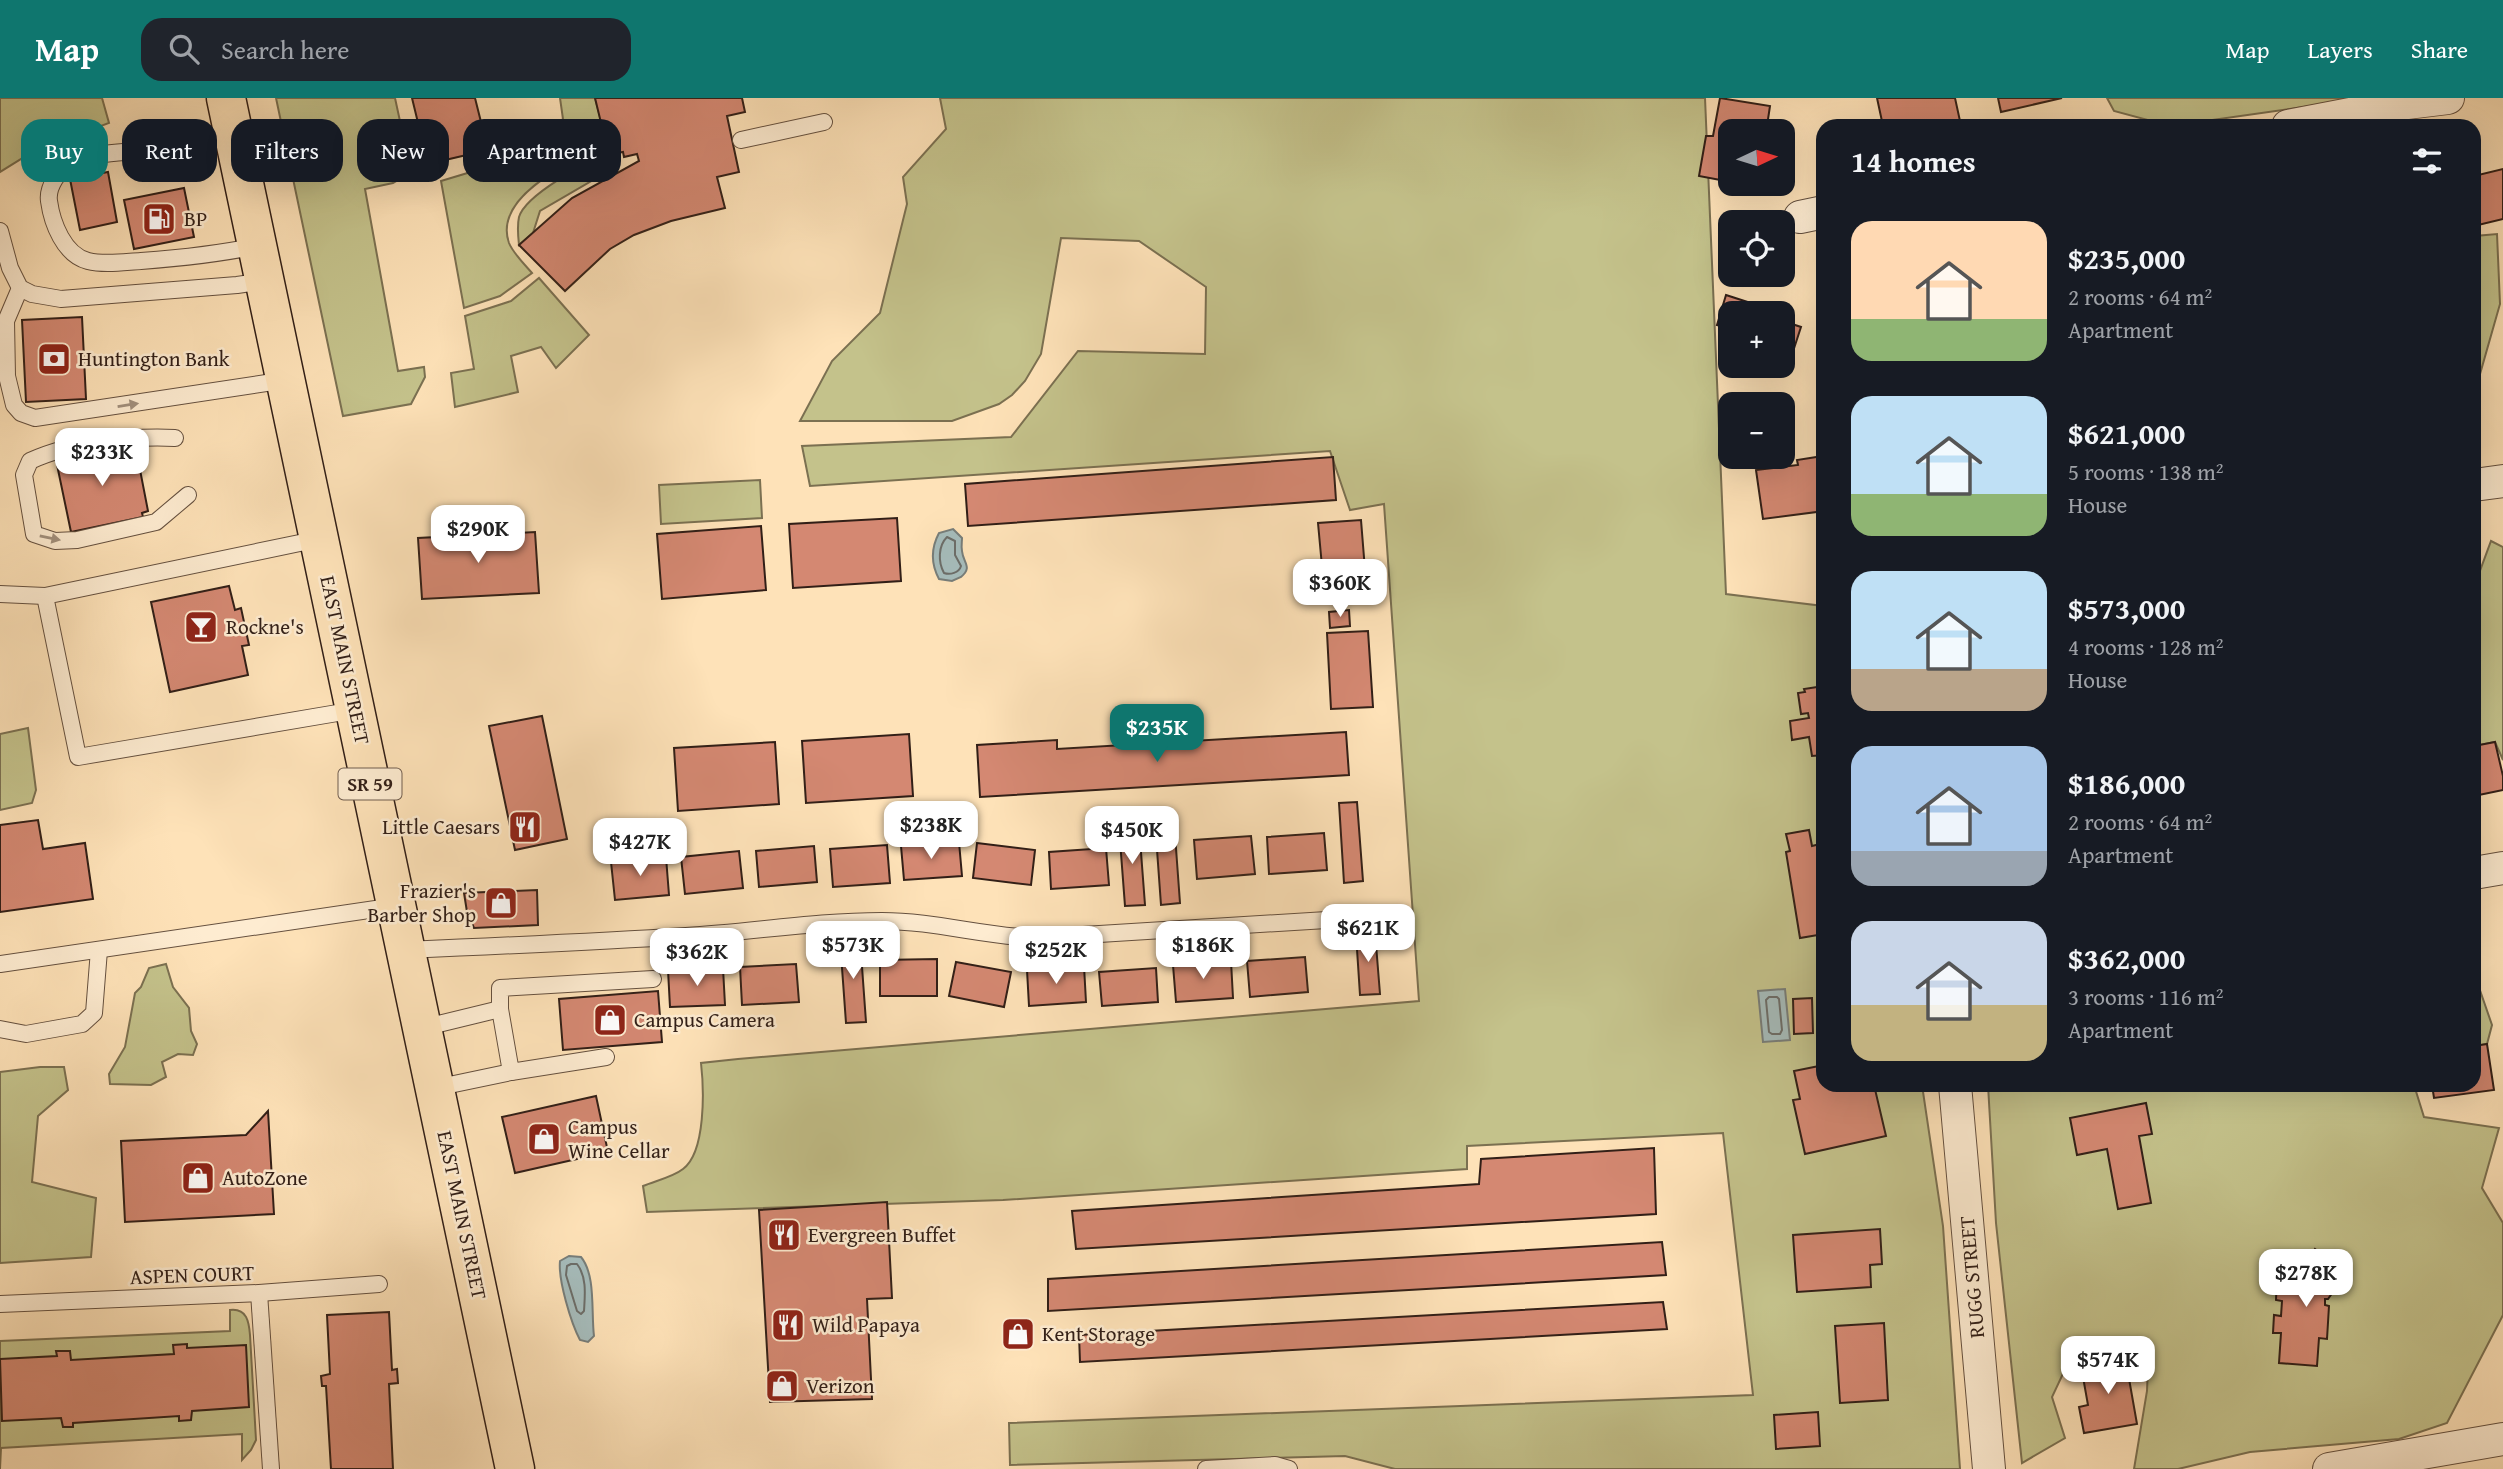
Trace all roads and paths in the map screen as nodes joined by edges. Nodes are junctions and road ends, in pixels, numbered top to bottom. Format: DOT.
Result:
graph roads {
  1 [pos="2448,98"];
  2 [pos="230,115"];
  3 [pos="2324,119"];
  4 [pos="824,122"];
  5 [pos="741,140"];
  6 [pos="0,231"];
  7 [pos="261,263"];
  8 [pos="20,288"];
  9 [pos="286,380"];
  10 [pos="175,438"];
  11 [pos="2503,481"];
  12 [pos="2481,484"];
  13 [pos="188,495"];
  14 [pos="319,539"];
  15 [pos="0,594"];
  16 [pos="45,596"];
  17 [pos="355,710"];
  18 [pos="2503,868"];
  19 [pos="2481,872"];
  20 [pos="396,906"];
  21 [pos="1391,916"];
  22 [pos="99,950"];
  23 [pos="405,950"];
  24 [pos="0,964"];
  25 [pos="653,979"];
  26 [pos="500,1009"];
  27 [pos="422,1028"];
  28 [pos="0,1029"];
  29 [pos="606,1057"];
  30 [pos="511,1072"];
  31 [pos="435,1088"];
  32 [pos="1956,1092"];
  33 [pos="379,1284"];
  34 [pos="259,1293"];
  35 [pos="3,1304"];
  36 [pos="2503,1439"];
  37 [pos="271,1469"];
  38 [pos="515,1469"];
  39 [pos="1206,1469"];
  40 [pos="1289,1469"];
  41 [pos="1989,1469"];
  42 [pos="2329,1469"];
  1 -- 3 [label="street"];
  2 -- 7 [label="main road, EAST MAIN STREET / SR 59"];
  2 -- 7 [label="lane"];
  4 -- 5 [label="lane"];
  6 -- 8 [label="lane"];
  7 -- 8 [label="lane"];
  7 -- 9 [label="main road, EAST MAIN STREET / SR 59"];
  8 -- 9 [label="lane, one-way"];
  9 -- 14 [label="main road, EAST MAIN STREET / SR 59"];
  10 -- 13 [label="lane, one-way"];
  11 -- 12 [label="street"];
  14 -- 16 [label="lane"];
  14 -- 17 [label="main road, EAST MAIN STREET / SR 59"];
  15 -- 16 [label="lane"];
  16 -- 17 [label="lane"];
  17 -- 20 [label="main road, EAST MAIN STREET / SR 59"];
  18 -- 19 [label="street"];
  20 -- 22 [label="lane"];
  20 -- 23 [label="main road, EAST MAIN STREET / SR 59"];
  21 -- 23 [label="lane"];
  22 -- 24 [label="lane"];
  22 -- 28 [label="lane"];
  23 -- 27 [label="main road, EAST MAIN STREET / SR 59"];
  25 -- 26 [label="lane"];
  26 -- 27 [label="lane"];
  26 -- 30 [label="lane"];
  27 -- 31 [label="main road, EAST MAIN STREET / SR 59"];
  29 -- 30 [label="lane"];
  30 -- 31 [label="lane"];
  31 -- 38 [label="main road, EAST MAIN STREET / SR 59"];
  32 -- 41 [label="street, RUGG STREET"];
  33 -- 34 [label="lane, ASPEN COURT"];
  34 -- 35 [label="lane, ASPEN COURT"];
  34 -- 37 [label="lane"];
  36 -- 42 [label="street"];
  39 -- 40 [label="lane"];
}
